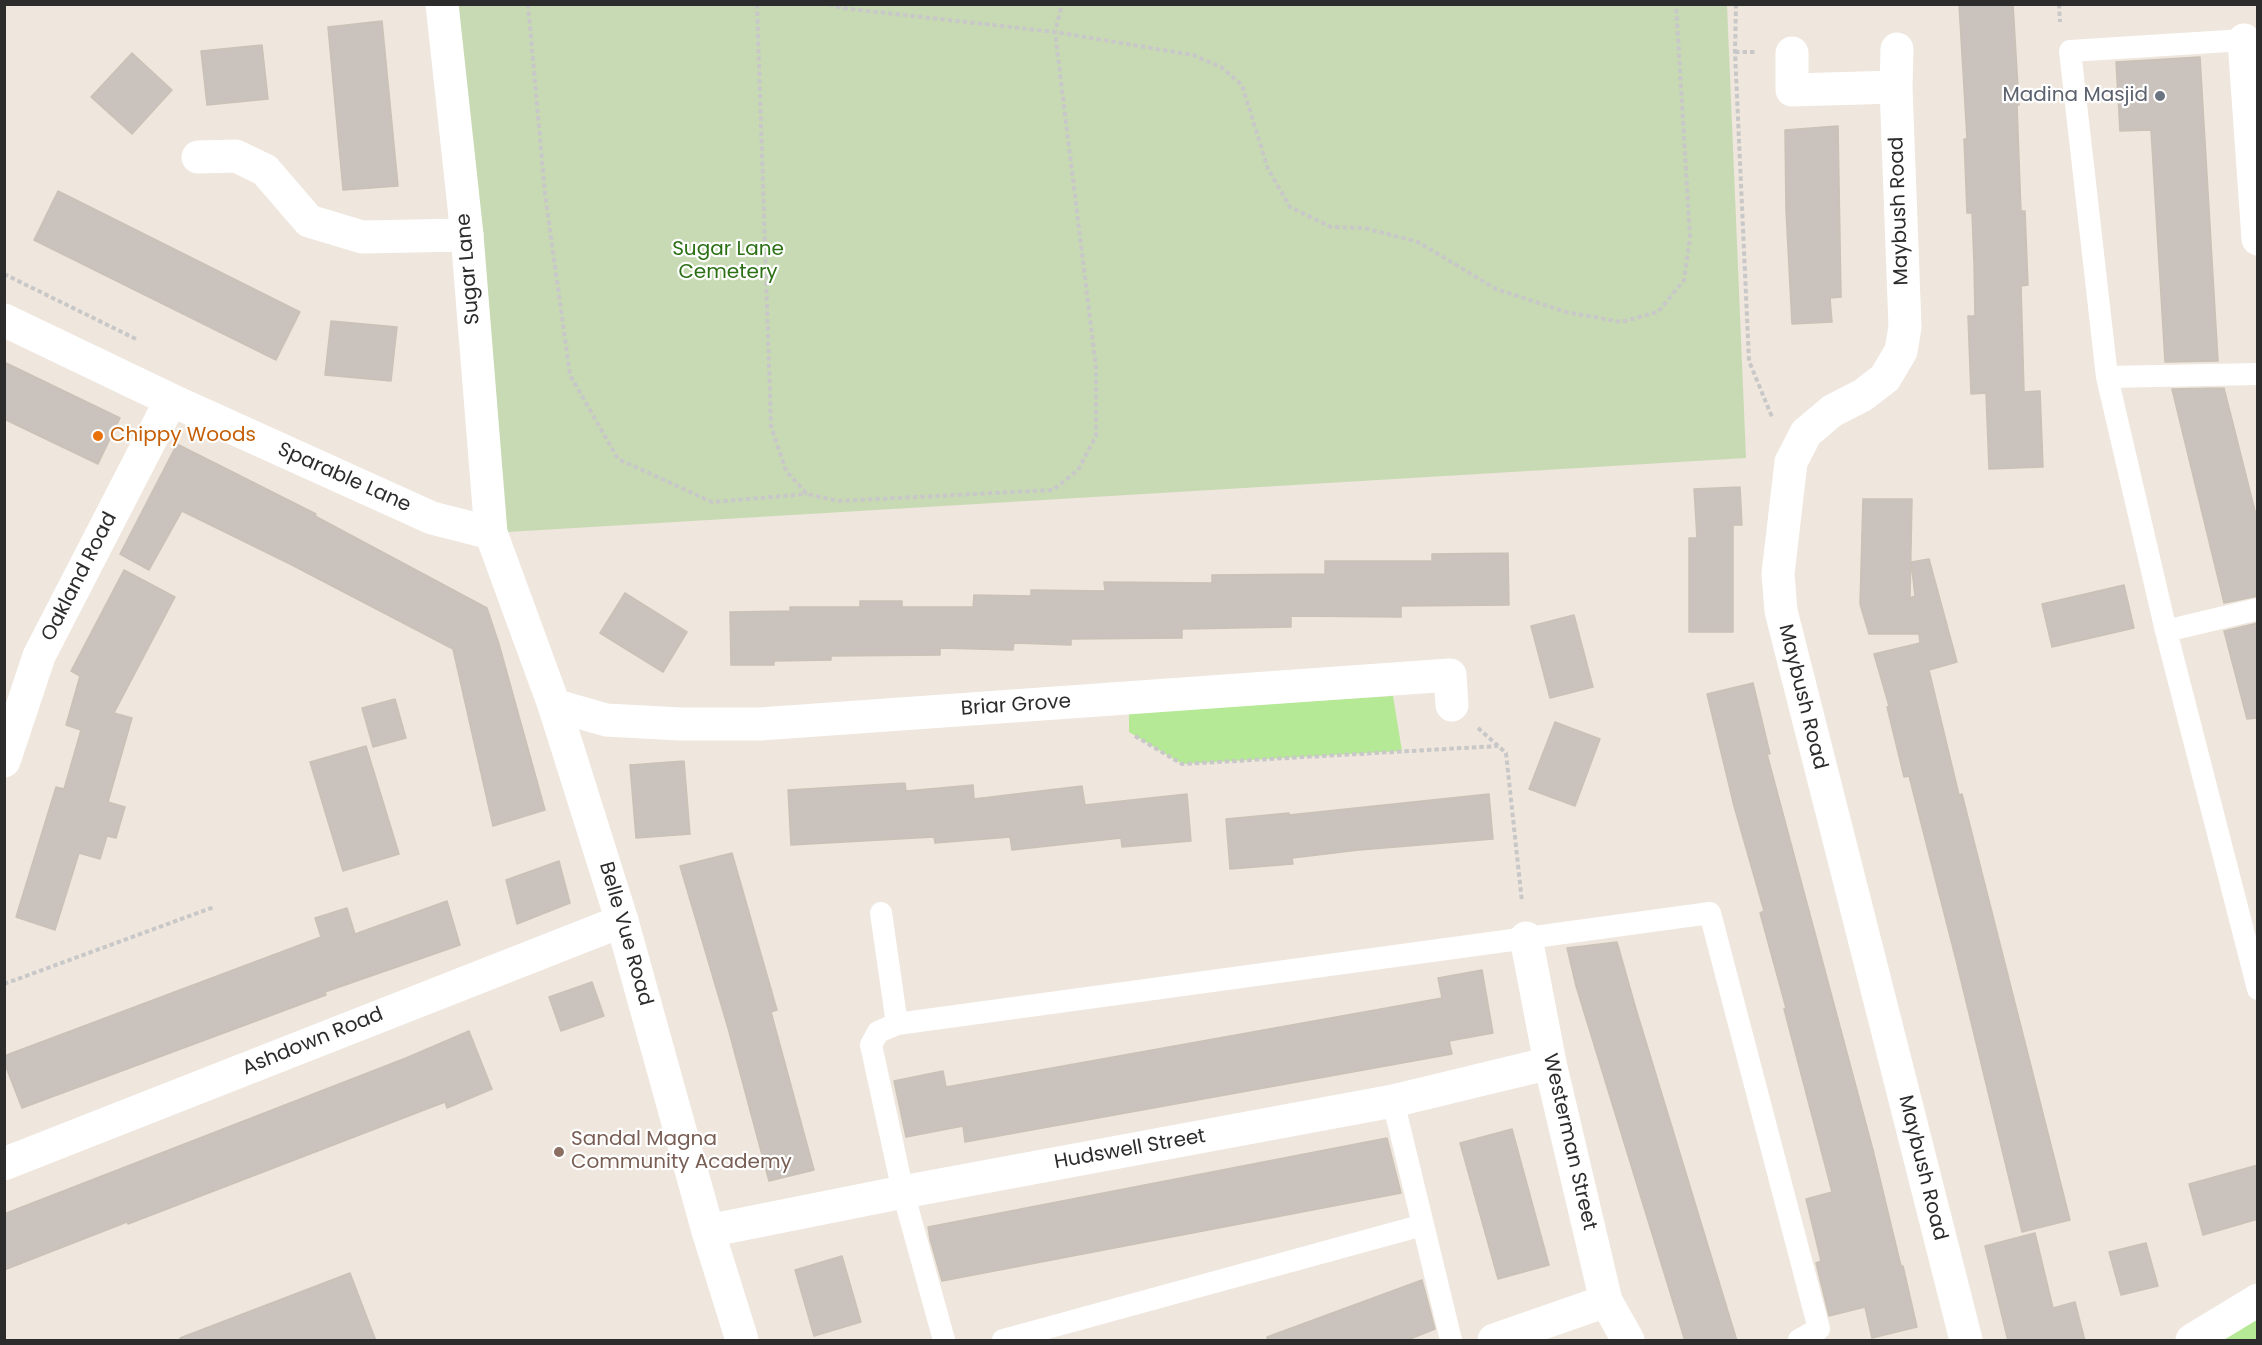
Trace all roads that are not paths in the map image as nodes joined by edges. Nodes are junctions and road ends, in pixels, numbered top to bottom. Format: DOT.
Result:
graph roads {
  1 [pos="442,4"];
  2 [pos="2244,39"];
  3 [pos="1897,49"];
  4 [pos="1792,53"];
  5 [pos="1896,87"];
  6 [pos="198,157"];
  7 [pos="2256,188"];
  8 [pos="467,235"];
  9 [pos="2258,239"];
  10 [pos="4,320"];
  11 [pos="2258,374"];
  12 [pos="2107,377"];
  13 [pos="171,400"];
  14 [pos="491,533"];
  15 [pos="2258,609"];
  16 [pos="2166,631"];
  17 [pos="554,705"];
  18 [pos="1452,705"];
  19 [pos="4,761"];
  20 [pos="880,912"];
  21 [pos="622,921"];
  22 [pos="1526,938"];
  23 [pos="2258,989"];
  24 [pos="897,1024"];
  25 [pos="1550,1063"];
  26 [pos="1393,1101"];
  27 [pos="4,1164"];
  28 [pos="903,1192"];
  29 [pos="1423,1225"];
  30 [pos="708,1231"];
  31 [pos="2258,1300"];
  32 [pos="1606,1301"];
  33 [pos="2205,1337"];
  34 [pos="742,1341"];
  35 [pos="944,1341"];
  36 [pos="1003,1341"];
  37 [pos="1451,1341"];
  38 [pos="1494,1341"];
  39 [pos="1628,1341"];
  40 [pos="1799,1341"];
  41 [pos="1966,1341"];
  1 -- 8 [label="street, Sugar Lane"];
  2 -- 7 [label="street"];
  2 -- 12 [label="lane"];
  3 -- 5 [label="street, Maybush Road"];
  4 -- 5 [label="street"];
  5 -- 41 [label="street, Maybush Road"];
  6 -- 8 [label="street"];
  7 -- 9 [label="street"];
  8 -- 14 [label="street, Sugar Lane"];
  10 -- 13 [label="street, Sparable Lane"];
  11 -- 12 [label="lane"];
  12 -- 16 [label="lane"];
  13 -- 14 [label="street, Sparable Lane"];
  13 -- 19 [label="street, Oakland Road"];
  14 -- 17 [label="street, Belle Vue Road"];
  15 -- 16 [label="lane"];
  16 -- 23 [label="lane"];
  17 -- 18 [label="street, Briar Grove"];
  17 -- 21 [label="street, Belle Vue Road"];
  20 -- 24 [label="lane"];
  21 -- 27 [label="street, Ashdown Road"];
  21 -- 30 [label="street, Belle Vue Road"];
  22 -- 24 [label="lane"];
  22 -- 25 [label="street, Westerman Street"];
  22 -- 40 [label="lane"];
  24 -- 28 [label="lane"];
  25 -- 26 [label="street, Hudswell Street"];
  25 -- 32 [label="street, Westerman Street"];
  26 -- 28 [label="street, Hudswell Street"];
  26 -- 29 [label="lane"];
  28 -- 30 [label="street, Hudswell Street"];
  28 -- 35 [label="lane"];
  29 -- 36 [label="lane"];
  29 -- 37 [label="lane"];
  30 -- 34 [label="street, Belle Vue Road"];
  31 -- 33 [label="street"];
  32 -- 38 [label="street"];
  32 -- 39 [label="street, Westerman Street"];
}
